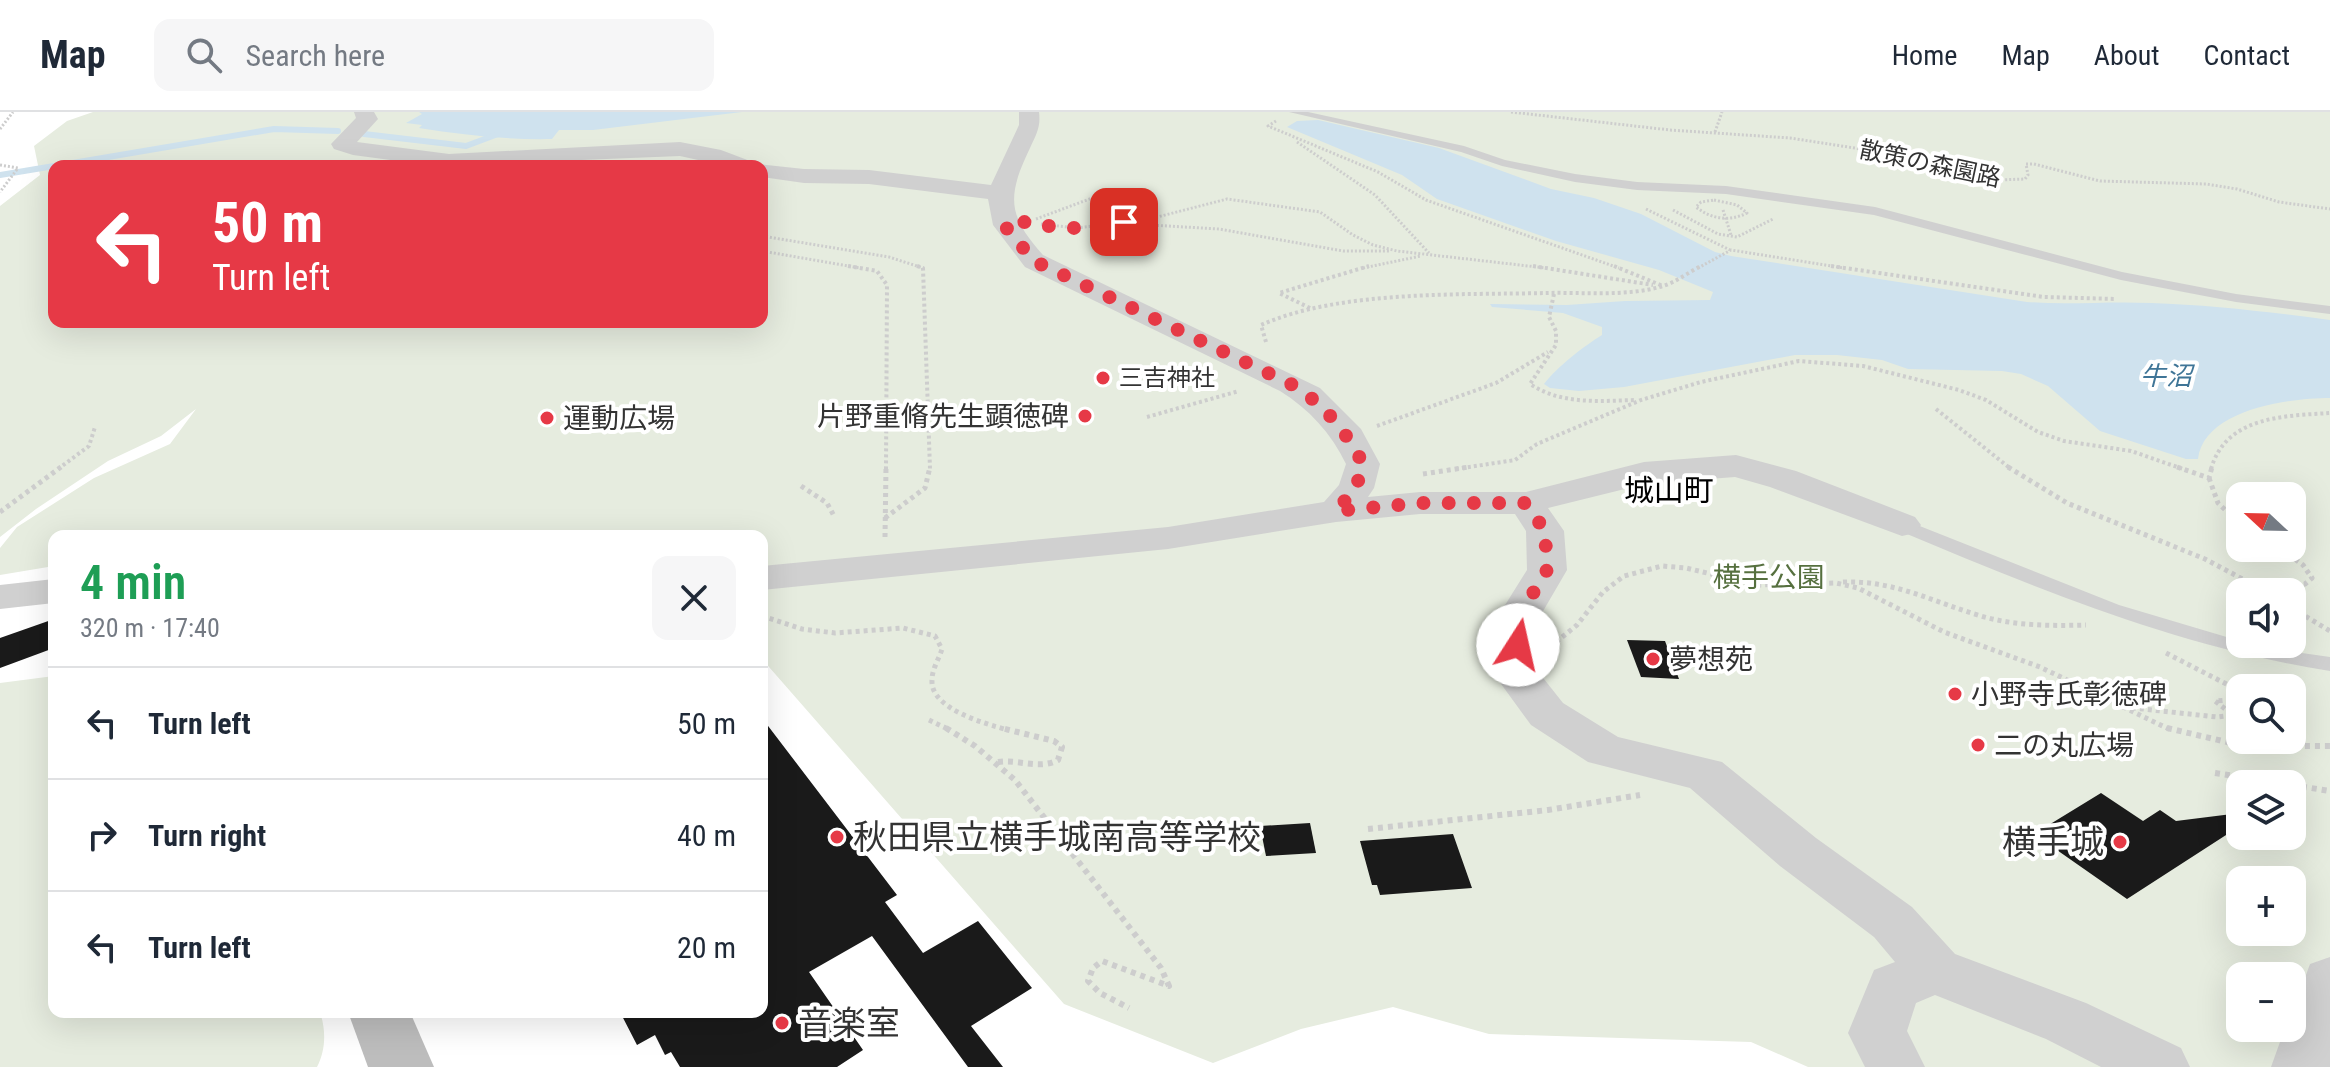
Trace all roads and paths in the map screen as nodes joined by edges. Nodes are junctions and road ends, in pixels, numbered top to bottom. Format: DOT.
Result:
graph roads {
  1 [pos="13,112"];
  2 [pos="364,112"];
  3 [pos="1029,112"];
  4 [pos="1296,112"];
  5 [pos="1511,112"];
  6 [pos="1722,112"];
  7 [pos="0,129"];
  8 [pos="1715,132"];
  9 [pos="1286,134"];
  10 [pos="545,157"];
  11 [pos="442,160"];
  12 [pos="473,160"];
  13 [pos="532,160"];
  14 [pos="724,160"];
  15 [pos="0,165"];
  16 [pos="768,171"];
  17 [pos="1111,191"];
  18 [pos="0,192"];
  19 [pos="998,193"];
  20 [pos="2330,209"];
  21 [pos="1124,222"];
  22 [pos="768,237"];
  23 [pos="1397,251"];
  24 [pos="768,252"];
  25 [pos="1430,254"];
  26 [pos="1664,286"];
  27 [pos="1554,294"];
  28 [pos="2127,299"];
  29 [pos="1312,308"];
  30 [pos="2330,310"];
  31 [pos="1548,352"];
  32 [pos="1272,375"];
  33 [pos="1641,400"];
  34 [pos="1936,409"];
  35 [pos="2330,413"];
  36 [pos="1147,417"];
  37 [pos="95,427"];
  38 [pos="1349,436"];
  39 [pos="1417,477"];
  40 [pos="2209,478"];
  41 [pos="801,486"];
  42 [pos="1526,503"];
  43 [pos="1336,511"];
  44 [pos="2226,511"];
  45 [pos="0,512"];
  46 [pos="834,516"];
  47 [pos="885,518"];
  48 [pos="1902,525"];
  49 [pos="2299,562"];
  50 [pos="885,565"];
  51 [pos="768,577"];
  52 [pos="2242,578"];
  53 [pos="1836,583"];
  54 [pos="2306,583"];
  55 [pos="48,592"];
  56 [pos="0,597"];
  57 [pos="2306,616"];
  58 [pos="768,618"];
  59 [pos="2097,625"];
  60 [pos="2330,631"];
  61 [pos="2163,651"];
  62 [pos="2330,664"];
  63 [pos="1518,671"];
  64 [pos="2226,684"];
  65 [pos="2226,700"];
  66 [pos="2121,707"];
  67 [pos="2226,710"];
  68 [pos="2226,716"];
  69 [pos="929,720"];
  70 [pos="2330,746"];
  71 [pos="997,763"];
  72 [pos="2215,773"];
  73 [pos="1705,774"];
  74 [pos="2226,775"];
  75 [pos="2306,787"];
  76 [pos="2330,791"];
  77 [pos="1368,829"];
  78 [pos="1935,971"];
  79 [pos="2330,981"];
  80 [pos="1129,1008"];
  81 [pos="381,1018"];
  82 [pos="401,1067"];
  83 [pos="1895,1067"];
  84 [pos="2160,1067"];
  85 [pos="2301,1067"];
  1 -- 7 [label="path"];
  2 -- 11 [label="street"];
  3 -- 19 [label="street"];
  4 -- 9 [label="path"];
  4 -- 30 [label="lane"];
  5 -- 8 [label="path, 散策の森園路"];
  6 -- 8 [label="path"];
  8 -- 20 [label="path, 散策の森園路"];
  9 -- 25 [label="path"];
  9 -- 26 [label="path"];
  10 -- 12 [label="street"];
  10 -- 13 [label="lane"];
  10 -- 14 [label="street"];
  15 -- 18 [label="path"];
  16 -- 19 [label="street"];
  17 -- 21 [label="path"];
  19 -- 32 [label="street"];
  21 -- 23 [label="path"];
  21 -- 23 [label="path"];
  22 -- 47 [label="path"];
  23 -- 25 [label="path"];
  24 -- 47 [label="path"];
  25 -- 26 [label="path"];
  25 -- 29 [label="path"];
  26 -- 27 [label="path"];
  26 -- 28 [label="path"];
  27 -- 29 [label="path"];
  27 -- 31 [label="path"];
  29 -- 32 [label="path"];
  31 -- 33 [label="path"];
  31 -- 38 [label="path"];
  32 -- 36 [label="path"];
  32 -- 38 [label="street"];
  33 -- 39 [label="path"];
  33 -- 40 [label="path"];
  34 -- 52 [label="path"];
  35 -- 40 [label="path"];
  37 -- 45 [label="path"];
  38 -- 43 [label="street"];
  40 -- 44 [label="path"];
  41 -- 46 [label="path"];
  42 -- 43 [label="street"];
  42 -- 48 [label="street"];
  42 -- 63 [label="street"];
  43 -- 50 [label="street"];
  47 -- 50 [label="path"];
  48 -- 62 [label="lane"];
  49 -- 54 [label="path"];
  50 -- 51 [label="street"];
  53 -- 59 [label="path"];
  53 -- 63 [label="path"];
  53 -- 66 [label="path"];
  55 -- 56 [label="street"];
  57 -- 60 [label="path"];
  58 -- 71 [label="path"];
  61 -- 64 [label="path"];
  63 -- 73 [label="street"];
  65 -- 67 [label="path"];
  66 -- 68 [label="path"];
  66 -- 70 [label="path"];
  69 -- 71 [label="path"];
  71 -- 80 [label="path"];
  72 -- 74 [label="path"];
  73 -- 77 [label="path"];
  73 -- 78 [label="street"];
  75 -- 76 [label="path"];
  78 -- 83 [label="street"];
  78 -- 84 [label="street"];
  79 -- 85 [label="street"];
  81 -- 82 [label="street"];
}
